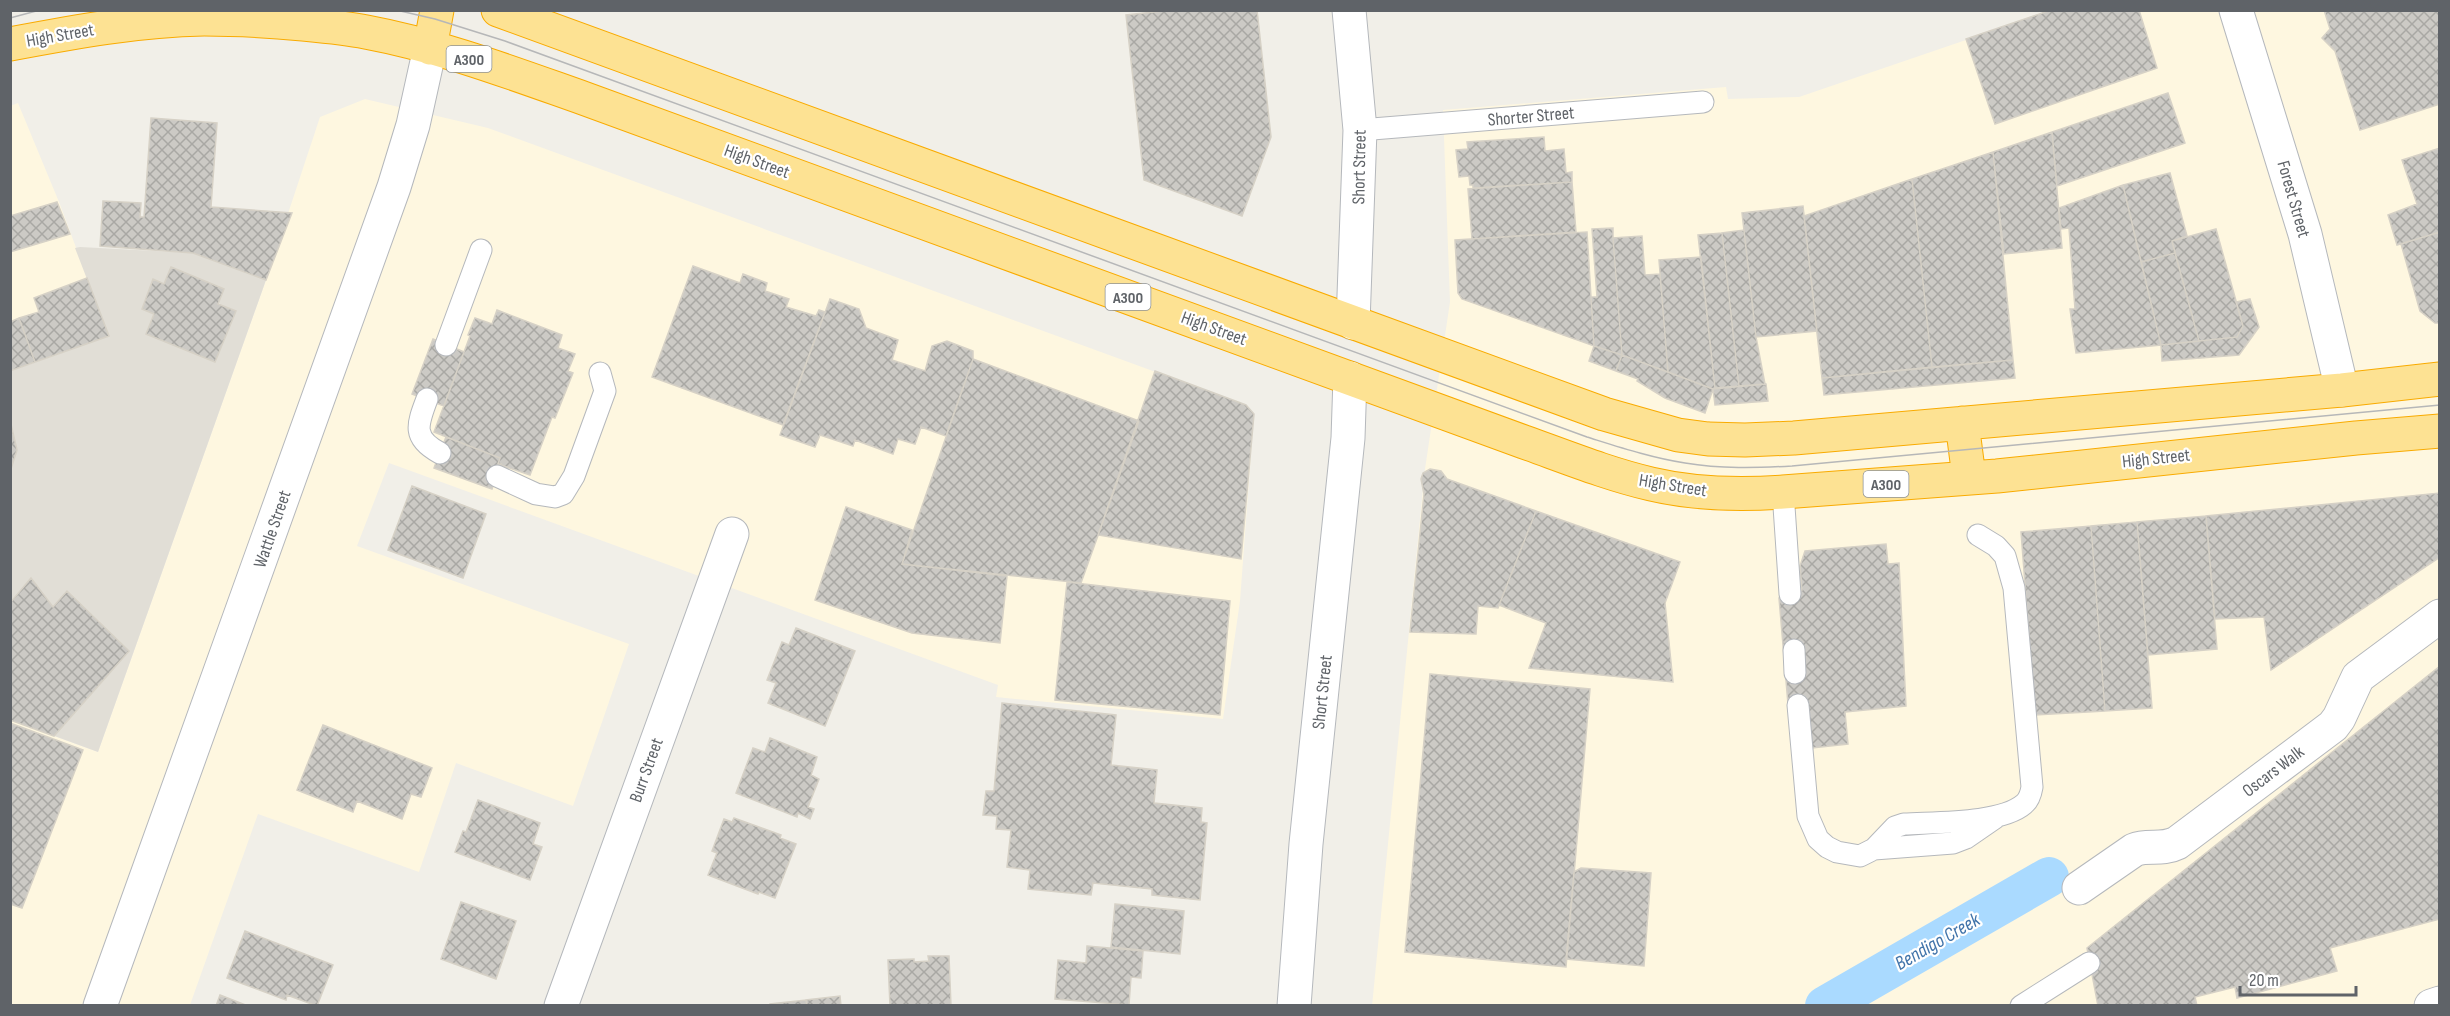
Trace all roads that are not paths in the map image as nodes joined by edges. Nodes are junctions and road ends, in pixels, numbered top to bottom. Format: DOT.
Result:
graph roads {
  1 [pos="437,10"];
  2 [pos="498,10"];
  3 [pos="1350,10"];
  4 [pos="2236,10"];
  5 [pos="10,44"];
  6 [pos="430,48"];
  7 [pos="1703,102"];
  8 [pos="1360,130"];
  9 [pos="481,250"];
  10 [pos="1353,323"];
  11 [pos="446,345"];
  12 [pos="600,373"];
  13 [pos="1350,378"];
  14 [pos="2439,379"];
  15 [pos="2342,390"];
  16 [pos="427,399"];
  17 [pos="1962,423"];
  18 [pos="2439,431"];
  19 [pos="2356,438"];
  20 [pos="440,453"];
  21 [pos="497,476"];
  22 [pos="1970,477"];
  23 [pos="1783,492"];
  24 [pos="732,534"];
  25 [pos="1978,535"];
  26 [pos="1790,594"];
  27 [pos="2439,616"];
  28 [pos="1794,650"];
  29 [pos="1796,673"];
  30 [pos="1798,705"];
  31 [pos="2079,888"];
  32 [pos="2089,963"];
  33 [pos="2053,986"];
  34 [pos="2439,1003"];
  35 [pos="100,1005"];
  36 [pos="561,1005"];
  37 [pos="1294,1005"];
  38 [pos="2021,1005"];
  39 [pos="2041,1005"];
  40 [pos="2431,1005"];
  1 -- 6 [label="highway"];
  2 -- 10 [label="highway"];
  3 -- 8 [label="street, Short Street"];
  4 -- 15 [label="street, Forest Street"];
  5 -- 6 [label="highway, High Street / A300"];
  6 -- 13 [label="highway, High Street / A300"];
  6 -- 35 [label="street, Wattle Street"];
  7 -- 8 [label="lane, Shorter Street"];
  8 -- 10 [label="street, Short Street"];
  9 -- 11 [label="lane"];
  10 -- 13 [label="highway"];
  10 -- 17 [label="highway"];
  12 -- 21 [label="lane"];
  13 -- 23 [label="highway, High Street / A300"];
  13 -- 37 [label="street, Short Street"];
  14 -- 15 [label="highway"];
  15 -- 17 [label="highway"];
  15 -- 19 [label="highway"];
  16 -- 20 [label="lane"];
  17 -- 22 [label="highway"];
  18 -- 19 [label="highway, High Street / A300"];
  19 -- 22 [label="highway, High Street / A300"];
  22 -- 23 [label="highway, High Street / A300"];
  23 -- 26 [label="lane"];
  24 -- 36 [label="street, Burr Street"];
  25 -- 30 [label="lane"];
  27 -- 31 [label="street, Oscars Walk"];
  28 -- 29 [label="lane"];
  32 -- 33 [label="lane"];
  33 -- 38 [label="lane"];
  33 -- 39 [label="lane"];
  34 -- 40 [label="street"];
}
